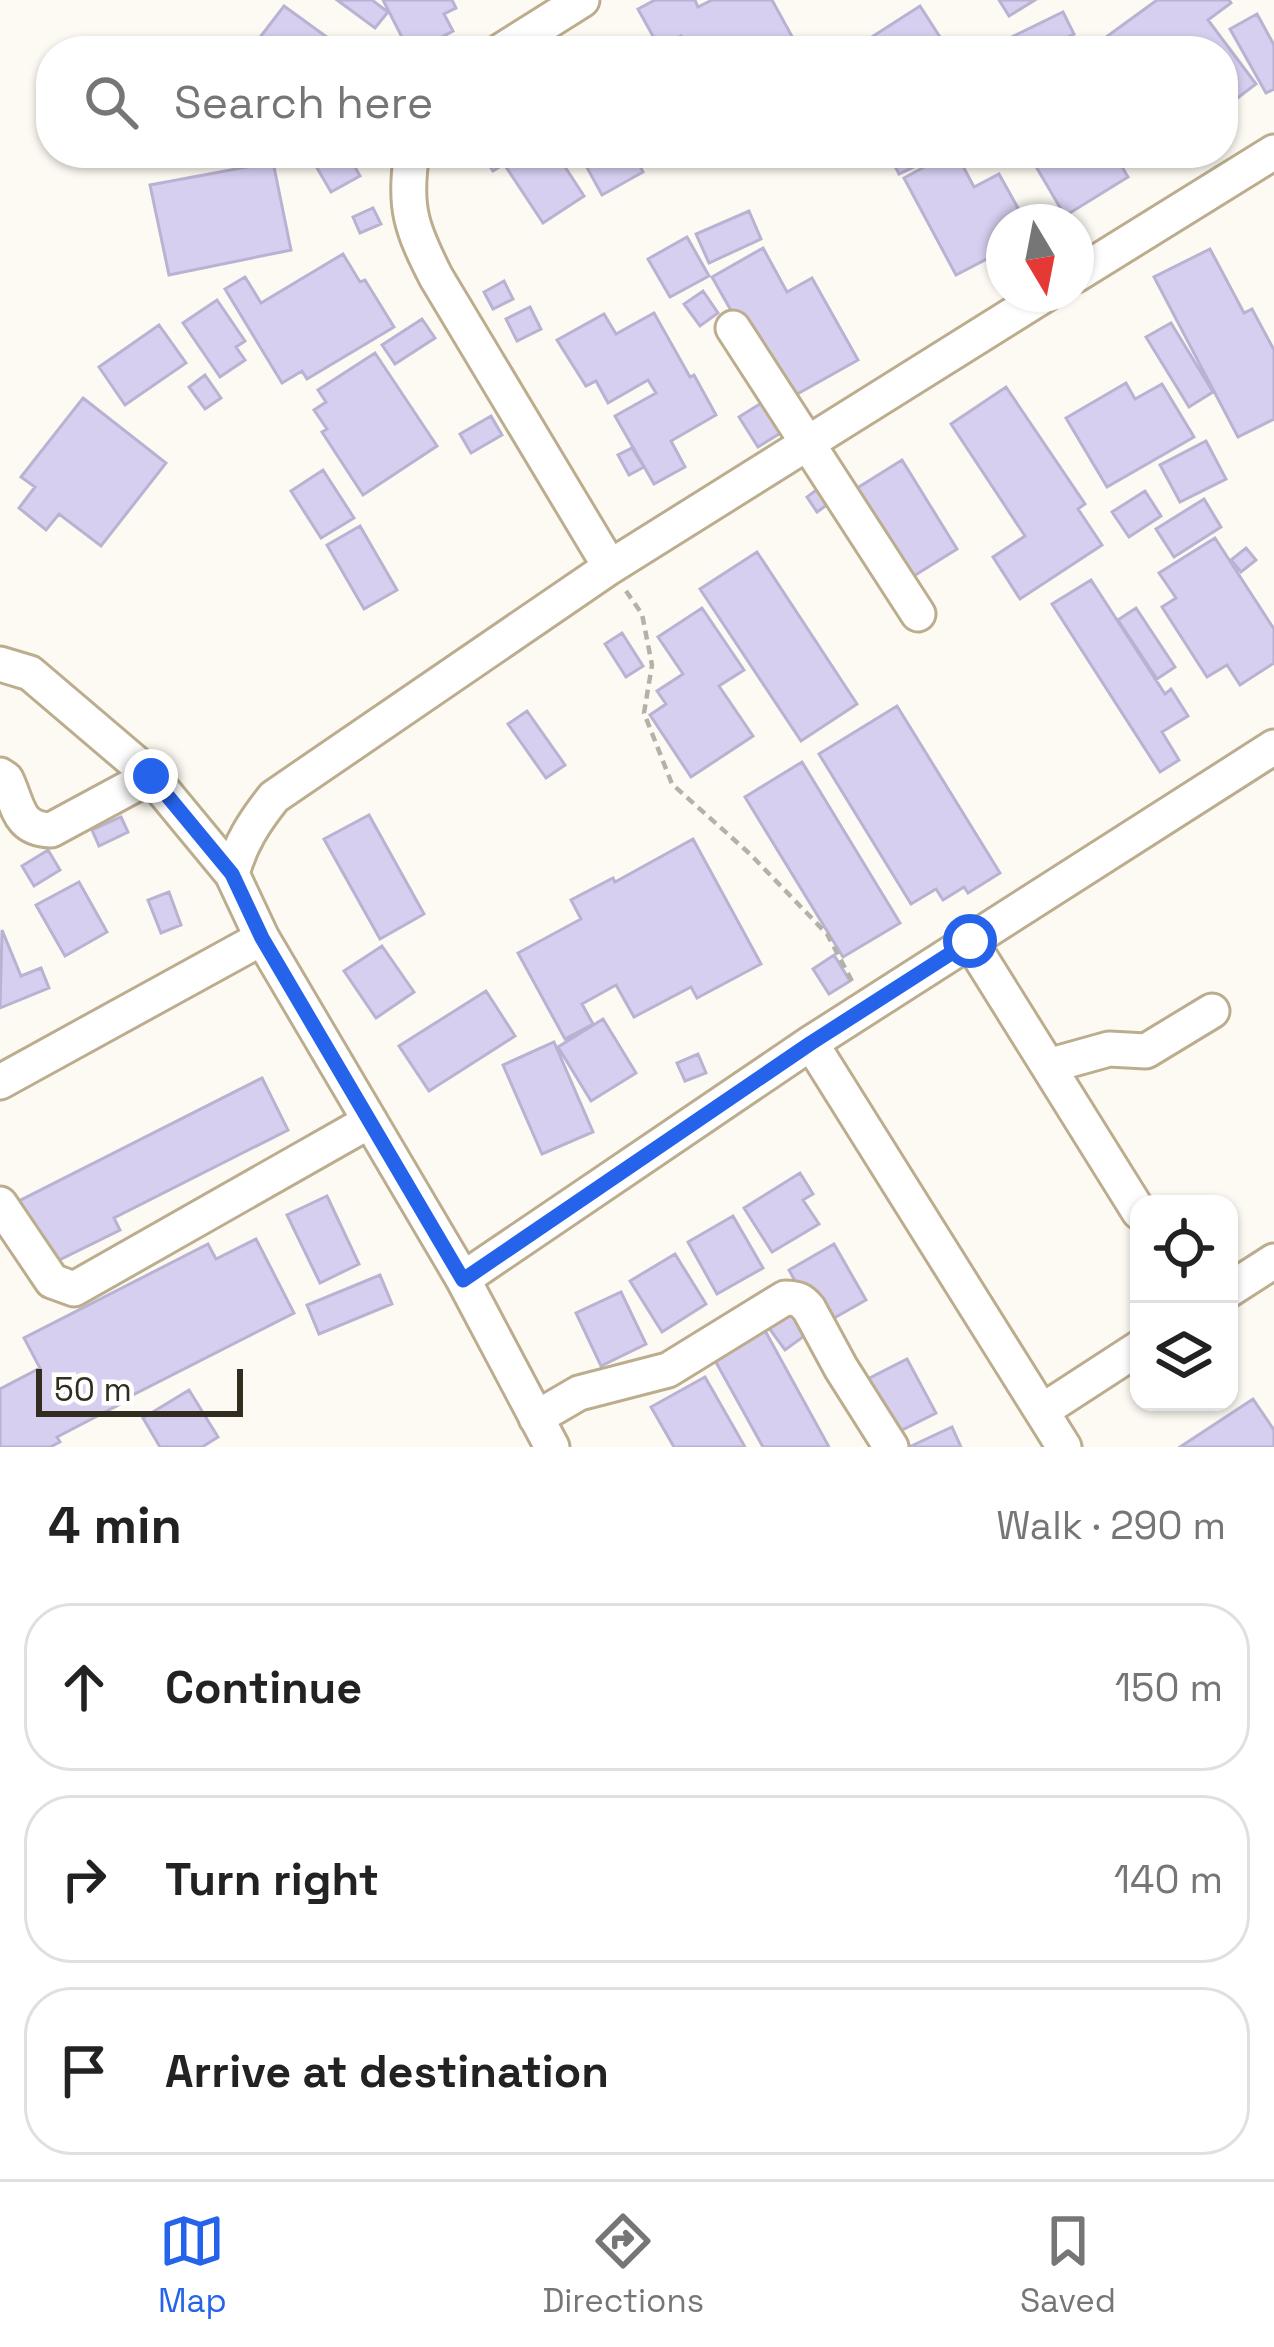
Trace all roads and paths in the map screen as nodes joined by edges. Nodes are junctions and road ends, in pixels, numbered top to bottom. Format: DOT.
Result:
graph roads {
  1 [pos="582,0"];
  2 [pos="525,36"];
  3 [pos="1274,152"];
  4 [pos="410,168"];
  5 [pos="1094,264"];
  6 [pos="1017,312"];
  7 [pos="733,328"];
  8 [pos="806,444"];
  9 [pos="610,567"];
  10 [pos="918,614"];
  11 [pos="0,664"];
  12 [pos="1274,747"];
  13 [pos="0,775"];
  14 [pos="151,776"];
  15 [pos="232,874"];
  16 [pos="262,938"];
  17 [pos="970,941"];
  18 [pos="866,1008"];
  19 [pos="1212,1011"];
  20 [pos="811,1043"];
  21 [pos="1048,1066"];
  22 [pos="0,1082"];
  23 [pos="370,1121"];
  24 [pos="1130,1198"];
  25 [pos="0,1204"];
  26 [pos="1274,1261"];
  27 [pos="463,1280"];
  28 [pos="1238,1284"];
  29 [pos="1130,1354"];
  30 [pos="1042,1411"];
  31 [pos="538,1436"];
  32 [pos="891,1447"];
  33 [pos="1064,1447"];
  1 -- 2 [label="street"];
  3 -- 5 [label="street"];
  4 -- 9 [label="street"];
  6 -- 8 [label="street"];
  7 -- 8 [label="street"];
  8 -- 9 [label="street"];
  8 -- 10 [label="street"];
  9 -- 15 [label="street"];
  9 -- 18 [label="path"];
  11 -- 14 [label="street"];
  12 -- 17 [label="street"];
  13 -- 14 [label="street"];
  14 -- 15 [label="street"];
  15 -- 16 [label="street"];
  16 -- 22 [label="street"];
  16 -- 23 [label="street"];
  17 -- 18 [label="street"];
  17 -- 21 [label="street"];
  18 -- 20 [label="street"];
  19 -- 21 [label="street"];
  20 -- 27 [label="street"];
  20 -- 30 [label="street"];
  21 -- 24 [label="street"];
  23 -- 25 [label="street"];
  23 -- 27 [label="street"];
  26 -- 28 [label="street"];
  27 -- 31 [label="street"];
  29 -- 30 [label="street"];
  30 -- 33 [label="street"];
  31 -- 32 [label="street"];
}
